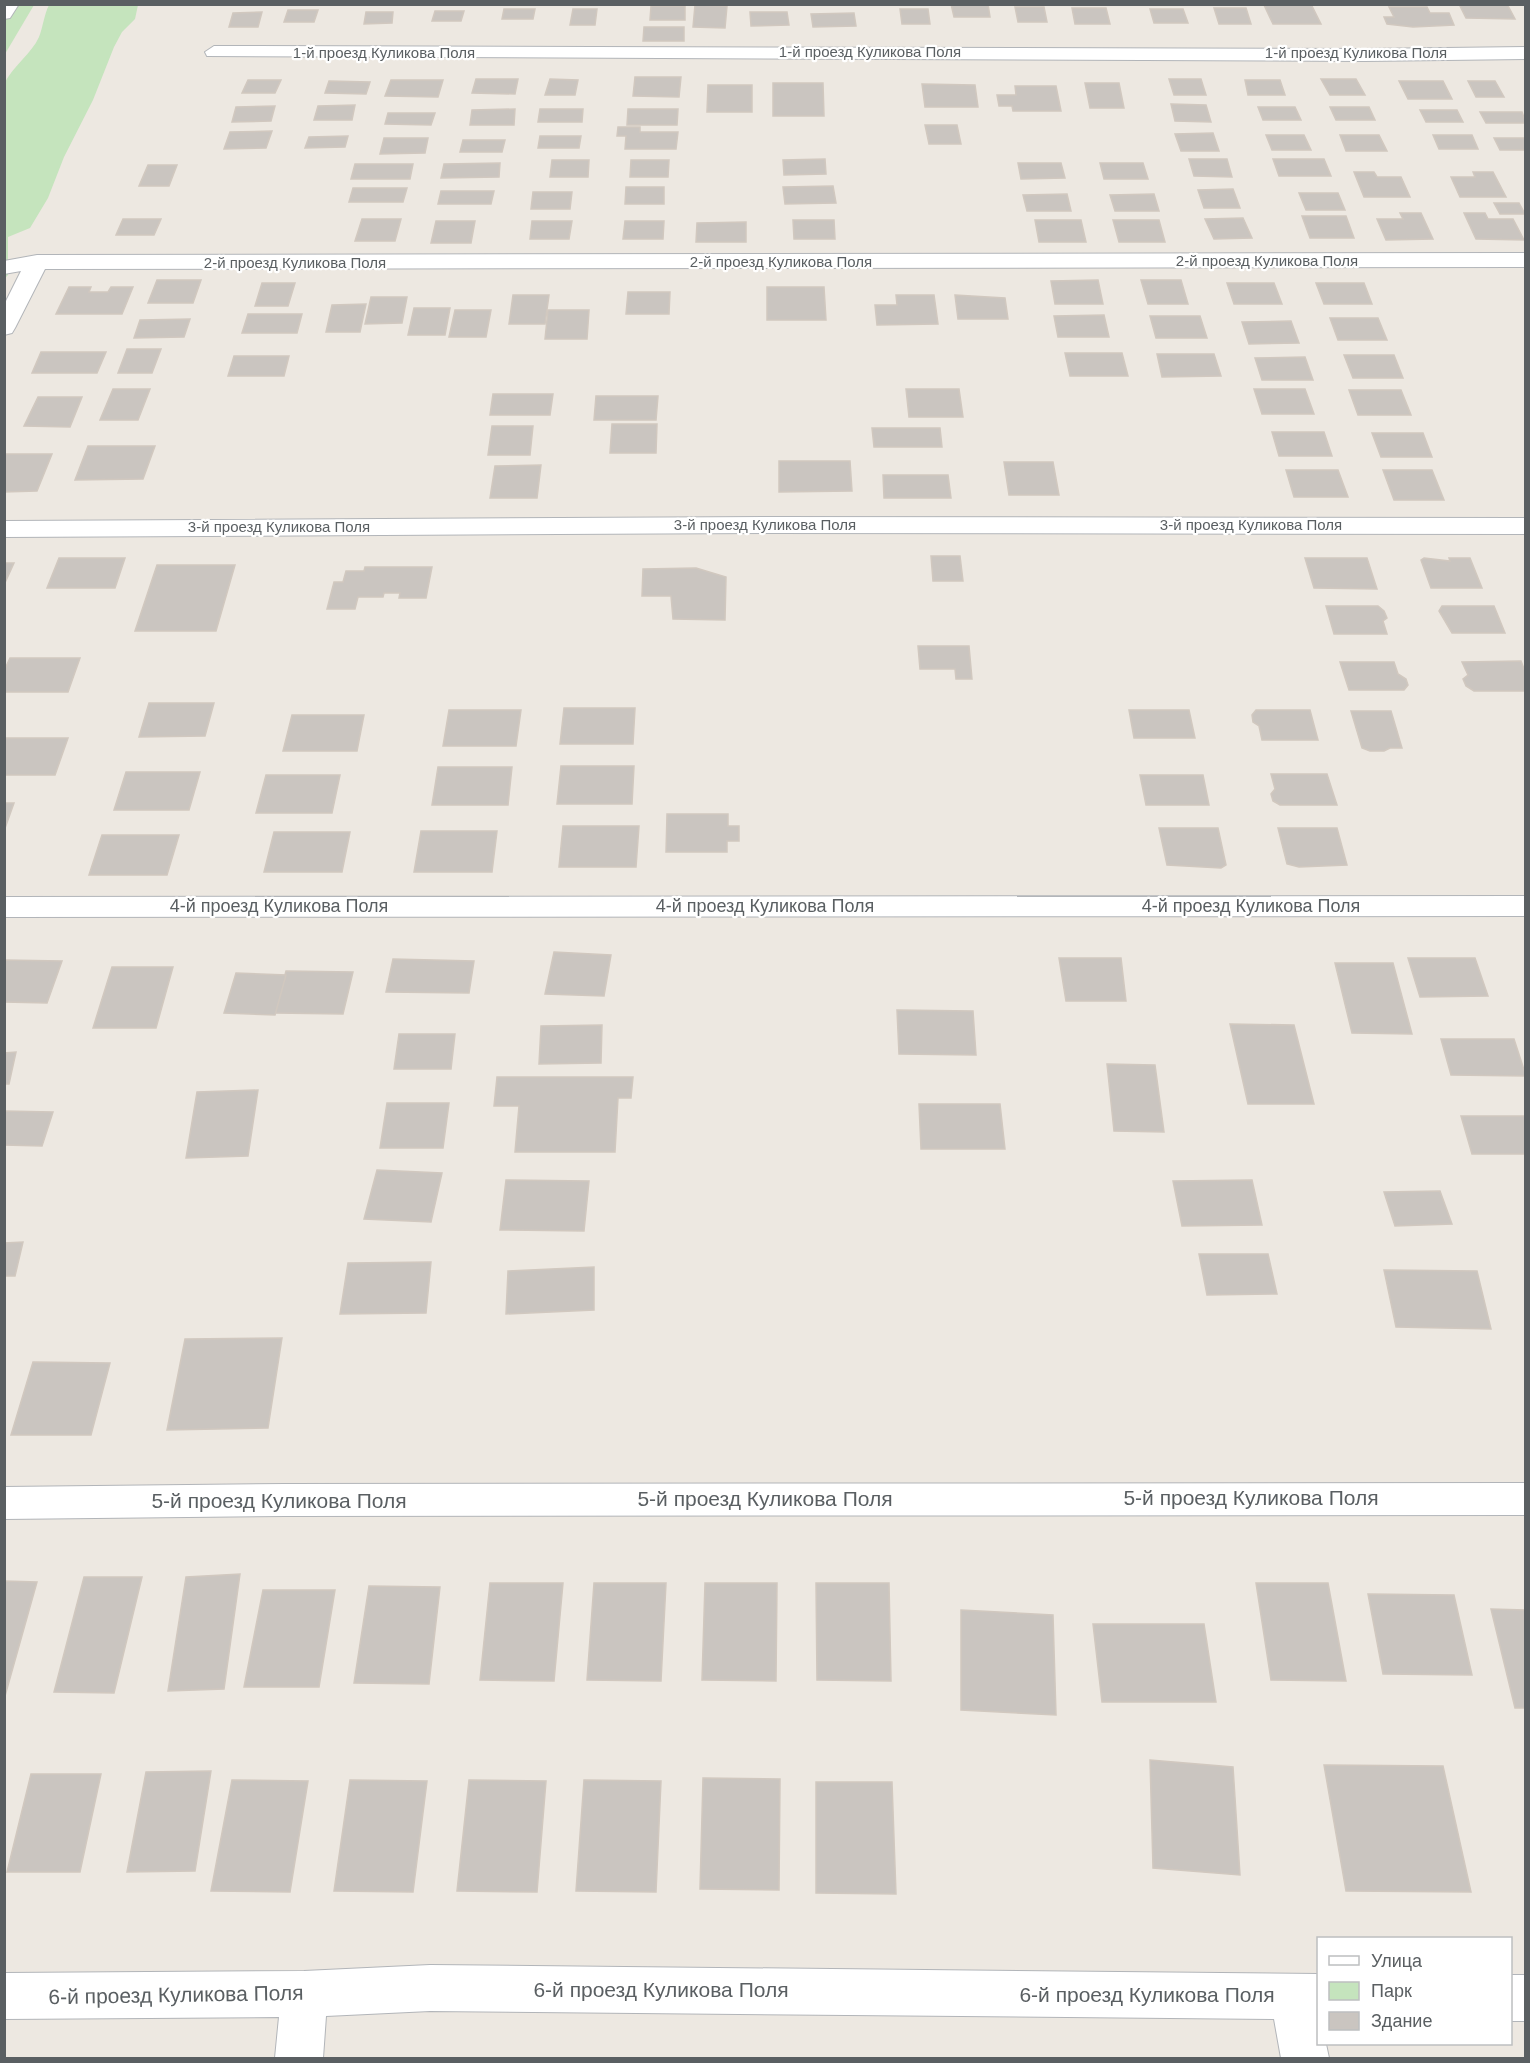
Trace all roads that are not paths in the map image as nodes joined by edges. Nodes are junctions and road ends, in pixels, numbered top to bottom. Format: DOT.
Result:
graph roads {
  1 [pos="10,4"];
  2 [pos="4,14"];
  3 [pos="214,52"];
  4 [pos="1526,53"];
  5 [pos="1526,261"];
  6 [pos="37,262"];
  7 [pos="4,268"];
  8 [pos="4,328"];
  9 [pos="1526,526"];
  10 [pos="4,529"];
  11 [pos="1526,906"];
  12 [pos="4,907"];
  13 [pos="1526,1498"];
  14 [pos="4,1503"];
  15 [pos="304,1994"];
  16 [pos="4,1996"];
  17 [pos="1306,1996"];
  18 [pos="299,2058"];
  19 [pos="1305,2058"];
  1 -- 2 [label="street"];
  3 -- 4 [label="street, 1-й проезд Куликова Поля"];
  5 -- 6 [label="street, 2-й проезд Куликова Поля"];
  6 -- 7 [label="street, 2-й проезд Куликова Поля"];
  6 -- 8 [label="street"];
  9 -- 10 [label="street, 3-й проезд Куликова Поля"];
  11 -- 12 [label="street, 4-й проезд Куликова Поля"];
  13 -- 14 [label="street, 5-й проезд Куликова Поля"];
  15 -- 16 [label="street, 6-й проезд Куликова Поля"];
  15 -- 17 [label="street, 6-й проезд Куликова Поля"];
  15 -- 18 [label="street"];
  17 -- 19 [label="street"];
}
